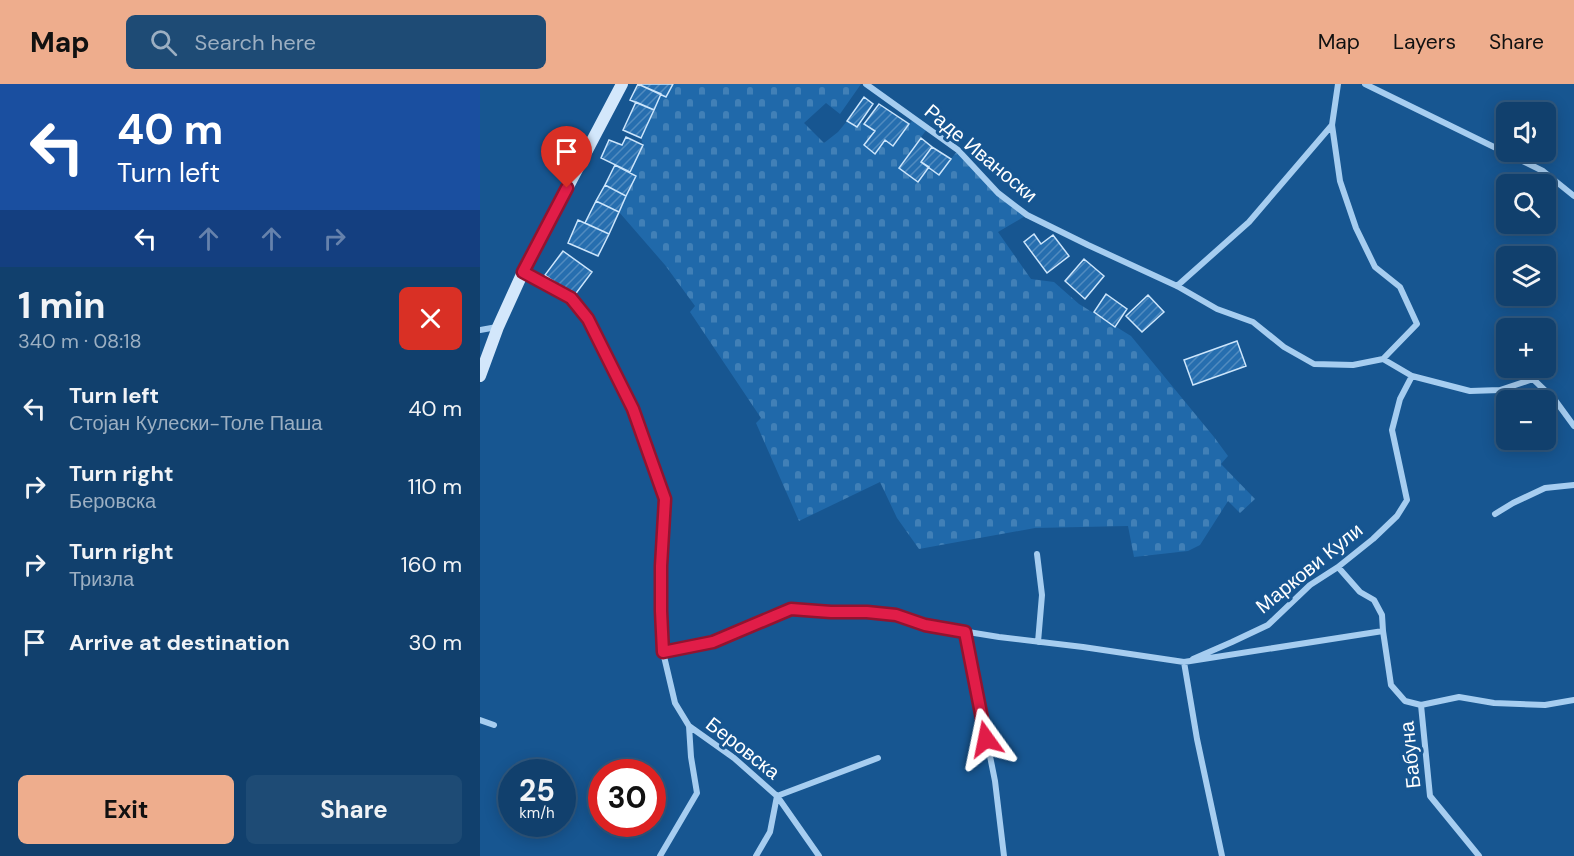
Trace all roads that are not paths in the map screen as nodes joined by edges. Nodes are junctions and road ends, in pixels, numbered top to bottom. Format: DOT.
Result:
graph roads {
  1 [pos="622,84"];
  2 [pos="866,84"];
  3 [pos="1338,84"];
  4 [pos="1365,84"];
  5 [pos="1332,125"];
  6 [pos="1574,196"];
  7 [pos="523,272"];
  8 [pos="1178,286"];
  9 [pos="498,327"];
  10 [pos="480,330"];
  11 [pos="1383,359"];
  12 [pos="480,376"];
  13 [pos="1412,376"];
  14 [pos="1574,426"];
  15 [pos="1574,485"];
  16 [pos="1495,514"];
  17 [pos="1037,555"];
  18 [pos="1338,567"];
  19 [pos="1383,631"];
  20 [pos="965,632"];
  21 [pos="1038,642"];
  22 [pos="663,652"];
  23 [pos="1184,662"];
  24 [pos="1574,700"];
  25 [pos="1421,705"];
  26 [pos="480,720"];
  27 [pos="494,725"];
  28 [pos="689,726"];
  29 [pos="878,758"];
  30 [pos="777,796"];
  31 [pos="660,856"];
  32 [pos="756,856"];
  33 [pos="819,856"];
  34 [pos="1004,856"];
  35 [pos="1222,856"];
  36 [pos="1479,856"];
  1 -- 7 [label="street"];
  2 -- 8 [label="street, Раде Иваноски"];
  3 -- 5 [label="street"];
  4 -- 6 [label="street"];
  5 -- 8 [label="street"];
  5 -- 11 [label="street"];
  7 -- 9 [label="street"];
  7 -- 22 [label="street, Беровска"];
  8 -- 11 [label="street, Раде Иваноски"];
  9 -- 10 [label="street"];
  9 -- 12 [label="street"];
  11 -- 13 [label="street"];
  13 -- 14 [label="street"];
  13 -- 18 [label="street, Маркови Кули"];
  15 -- 16 [label="street"];
  17 -- 21 [label="street"];
  18 -- 19 [label="street"];
  18 -- 23 [label="street, Маркови Кули"];
  19 -- 23 [label="street"];
  19 -- 25 [label="street"];
  20 -- 21 [label="street"];
  20 -- 22 [label="street"];
  20 -- 34 [label="street"];
  21 -- 23 [label="street"];
  22 -- 28 [label="street, Беровска"];
  23 -- 35 [label="street"];
  24 -- 25 [label="street"];
  25 -- 36 [label="street, Бабуна"];
  26 -- 27 [label="street"];
  28 -- 30 [label="street, Беровска"];
  28 -- 31 [label="street, Беровска"];
  29 -- 30 [label="street, Беровска"];
  30 -- 32 [label="street, Беровска"];
  30 -- 33 [label="street, Беровска"];
}
